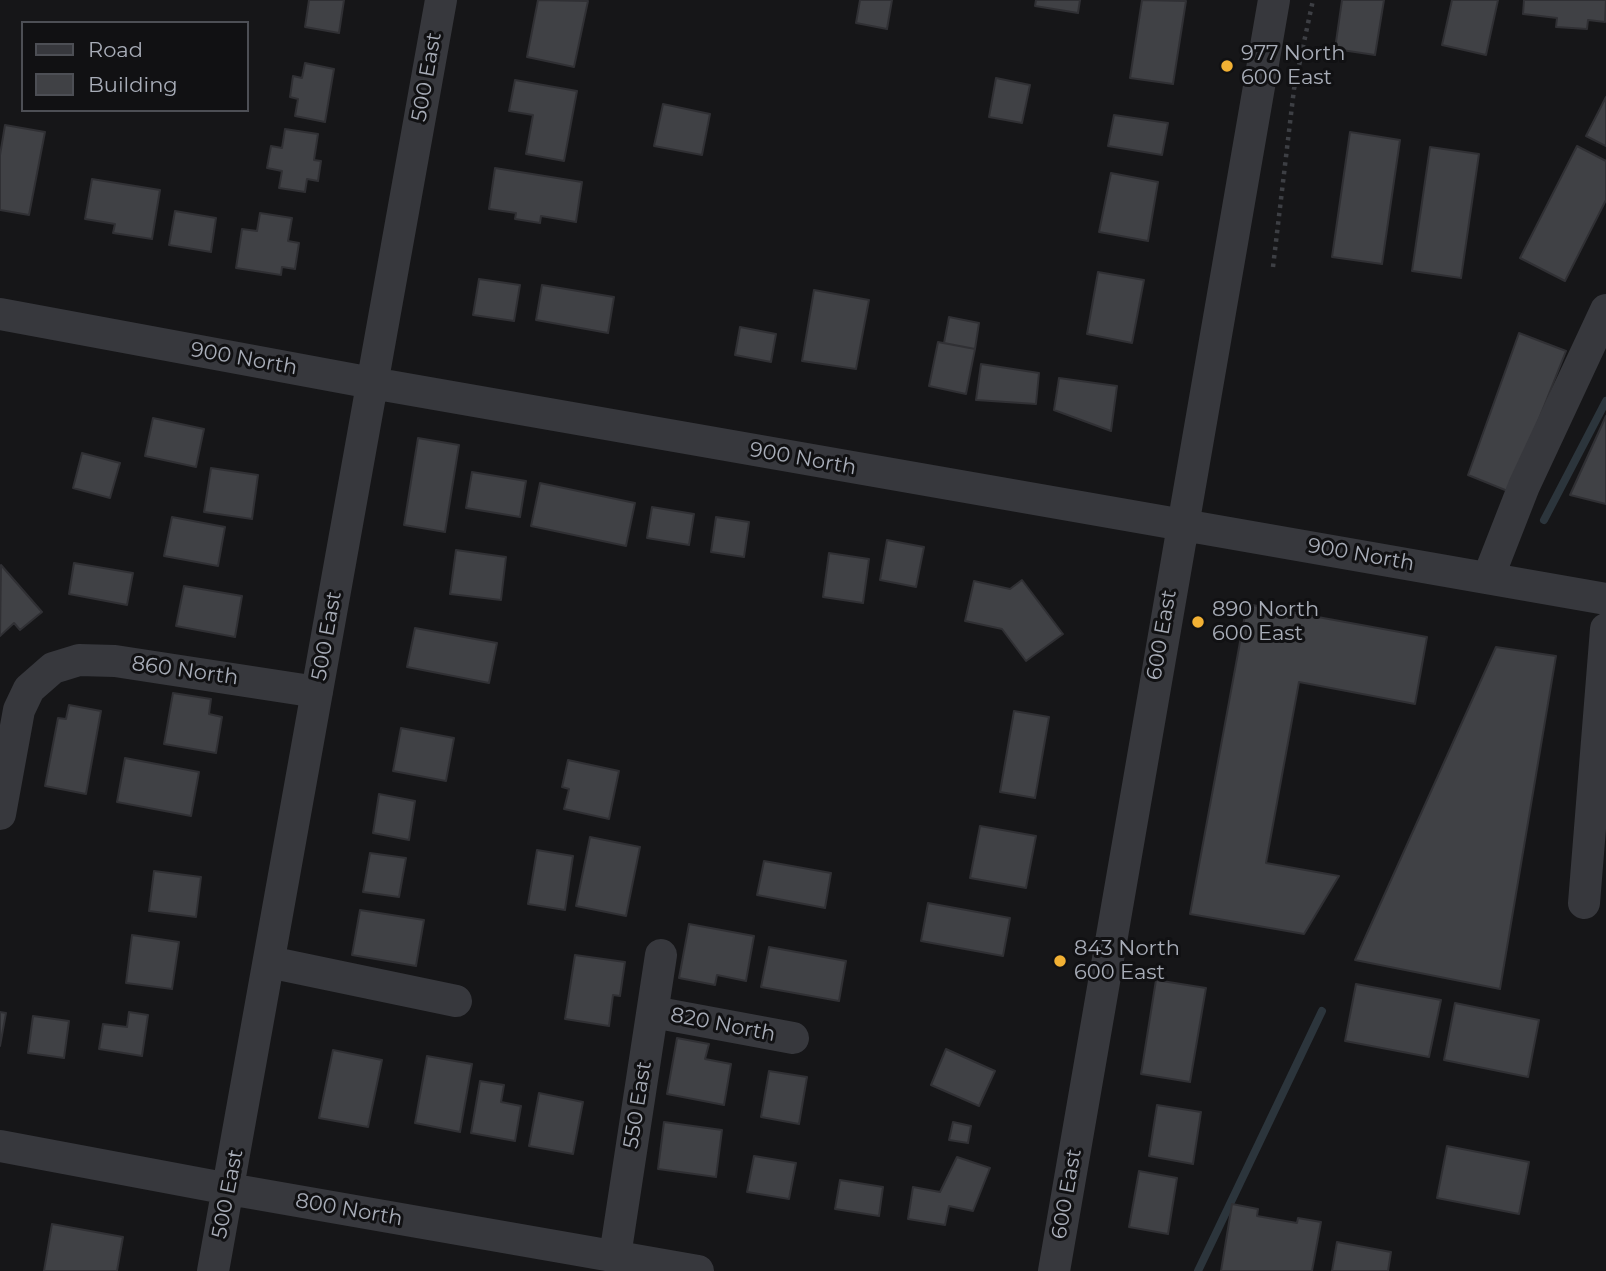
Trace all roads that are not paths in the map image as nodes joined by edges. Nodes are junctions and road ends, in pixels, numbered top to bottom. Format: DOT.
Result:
graph roads {
  1 [pos="441,0"];
  2 [pos="1274,0"];
  3 [pos="1606,310"];
  4 [pos="0,314"];
  5 [pos="372,383"];
  6 [pos="1182,523"];
  7 [pos="1488,578"];
  8 [pos="1606,599"];
  9 [pos="1606,629"];
  10 [pos="317,692"];
  11 [pos="0,814"];
  12 [pos="1584,904"];
  13 [pos="662,954"];
  14 [pos="269,962"];
  15 [pos="456,1001"];
  16 [pos="653,1012"];
  17 [pos="793,1038"];
  18 [pos="0,1146"];
  19 [pos="229,1189"];
  20 [pos="615,1256"];
  21 [pos="213,1271"];
  22 [pos="698,1271"];
  23 [pos="1054,1271"];
  1 -- 5 [label="street, 500 East"];
  2 -- 6 [label="street, 600 East"];
  3 -- 7 [label="street"];
  4 -- 5 [label="street, 900 North"];
  5 -- 6 [label="street, 900 North"];
  5 -- 10 [label="street, 500 East"];
  6 -- 7 [label="street, 900 North"];
  6 -- 23 [label="street, 600 East"];
  7 -- 8 [label="street, 900 North"];
  9 -- 12 [label="street"];
  10 -- 11 [label="street, 860 North"];
  10 -- 14 [label="street, 500 East"];
  13 -- 16 [label="street, 550 East"];
  14 -- 15 [label="street"];
  14 -- 19 [label="street, 500 East"];
  16 -- 17 [label="street, 820 North"];
  16 -- 20 [label="street, 550 East"];
  18 -- 19 [label="street, 800 North"];
  19 -- 20 [label="street, 800 North"];
  19 -- 21 [label="street, 500 East"];
  20 -- 22 [label="street, 800 North"];
}
